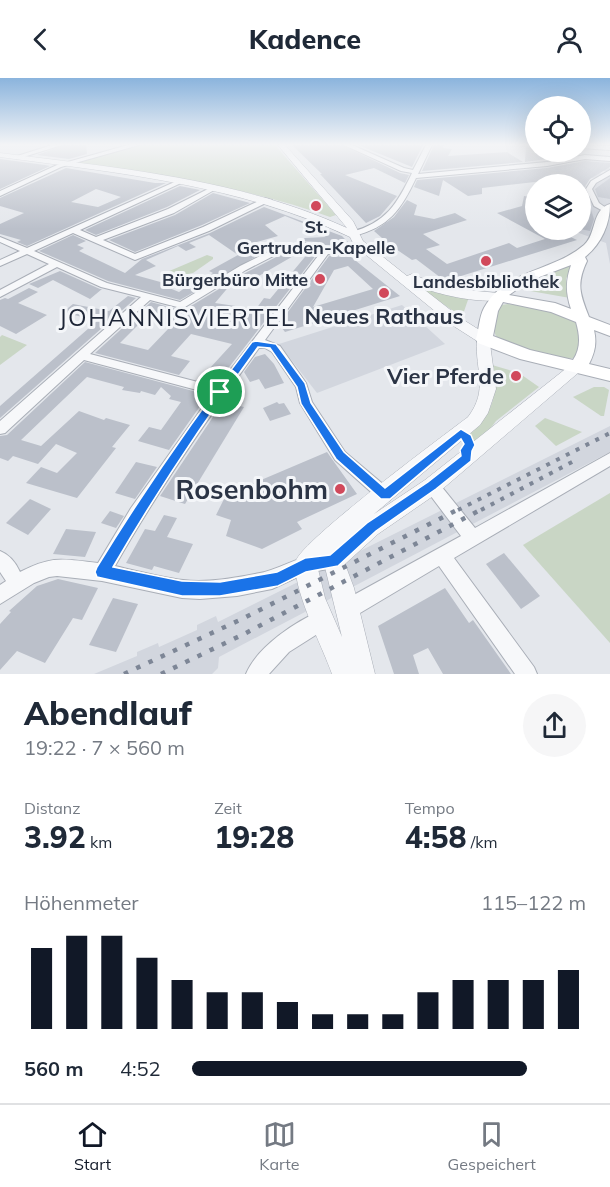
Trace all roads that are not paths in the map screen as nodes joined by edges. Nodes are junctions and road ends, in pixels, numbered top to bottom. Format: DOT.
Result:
graph roads {
  1 [pos="47,173"];
  2 [pos="121,173"];
  3 [pos="306,173"];
  4 [pos="411,173"];
  5 [pos="431,173"];
  6 [pos="609,173"];
  7 [pos="415,174"];
  8 [pos="178,182"];
  9 [pos="214,188"];
  10 [pos="0,194"];
  11 [pos="266,201"];
  12 [pos="608,208"];
  13 [pos="73,230"];
  14 [pos="354,234"];
  15 [pos="0,239"];
  16 [pos="96,240"];
  17 [pos="365,249"];
  18 [pos="27,251"];
  19 [pos="325,252"];
  20 [pos="578,257"];
  21 [pos="0,263"];
  22 [pos="56,264"];
  23 [pos="0,294"];
  24 [pos="147,297"];
  25 [pos="498,297"];
  26 [pos="586,319"];
  27 [pos="610,331"];
  28 [pos="484,339"];
  29 [pos="256,344"];
  30 [pos="82,356"];
  31 [pos="578,367"];
  32 [pos="610,375"];
  33 [pos="220,392"];
  34 [pos="0,429"];
  35 [pos="461,433"];
  36 [pos="466,458"];
  37 [pos="610,459"];
  38 [pos="432,486"];
  39 [pos="385,495"];
  40 [pos="472,537"];
  41 [pos="0,559"];
  42 [pos="437,560"];
  43 [pos="333,561"];
  44 [pos="305,565"];
  45 [pos="102,572"];
  46 [pos="16,584"];
  47 [pos="0,595"];
  48 [pos="348,609"];
  49 [pos="323,619"];
  50 [pos="256,674"];
  51 [pos="345,674"];
  52 [pos="362,674"];
  53 [pos="527,674"];
  1 -- 10 [label="street"];
  2 -- 8 [label="street"];
  3 -- 14 [label="street"];
  4 -- 7 [label="street"];
  5 -- 7 [label="street"];
  6 -- 12 [label="street"];
  7 -- 14 [label="street"];
  8 -- 9 [label="street"];
  8 -- 13 [label="street"];
  9 -- 11 [label="street"];
  9 -- 16 [label="street"];
  11 -- 14 [label="street"];
  11 -- 16 [label="street"];
  12 -- 20 [label="main road"];
  13 -- 16 [label="street"];
  13 -- 18 [label="street"];
  14 -- 17 [label="street"];
  14 -- 25 [label="street"];
  15 -- 18 [label="street"];
  17 -- 19 [label="street"];
  17 -- 28 [label="street"];
  18 -- 21 [label="street"];
  18 -- 22 [label="street"];
  19 -- 24 [label="street"];
  19 -- 29 [label="street"];
  20 -- 25 [label="main road"];
  20 -- 26 [label="main road"];
  22 -- 23 [label="street"];
  22 -- 24 [label="street"];
  24 -- 30 [label="street"];
  25 -- 26 [label="main road"];
  25 -- 28 [label="main road"];
  26 -- 27 [label="main road"];
  26 -- 31 [label="main road"];
  28 -- 31 [label="main road"];
  28 -- 35 [label="street"];
  29 -- 33 [label="street"];
  29 -- 39 [label="street"];
  30 -- 33 [label="street"];
  30 -- 34 [label="street"];
  31 -- 32 [label="main road"];
  31 -- 36 [label="street"];
  33 -- 45 [label="street"];
  35 -- 36 [label="street"];
  35 -- 39 [label="street"];
  36 -- 38 [label="street"];
  37 -- 40 [label="street"];
  38 -- 40 [label="street"];
  38 -- 43 [label="street"];
  39 -- 44 [label="street"];
  40 -- 42 [label="street"];
  41 -- 46 [label="street"];
  42 -- 48 [label="street"];
  42 -- 53 [label="street"];
  43 -- 44 [label="street"];
  43 -- 48 [label="street"];
  44 -- 45 [label="street"];
  44 -- 49 [label="street"];
  45 -- 46 [label="street"];
  46 -- 47 [label="street"];
  48 -- 52 [label="street"];
  49 -- 50 [label="street"];
  49 -- 51 [label="street"];
}
